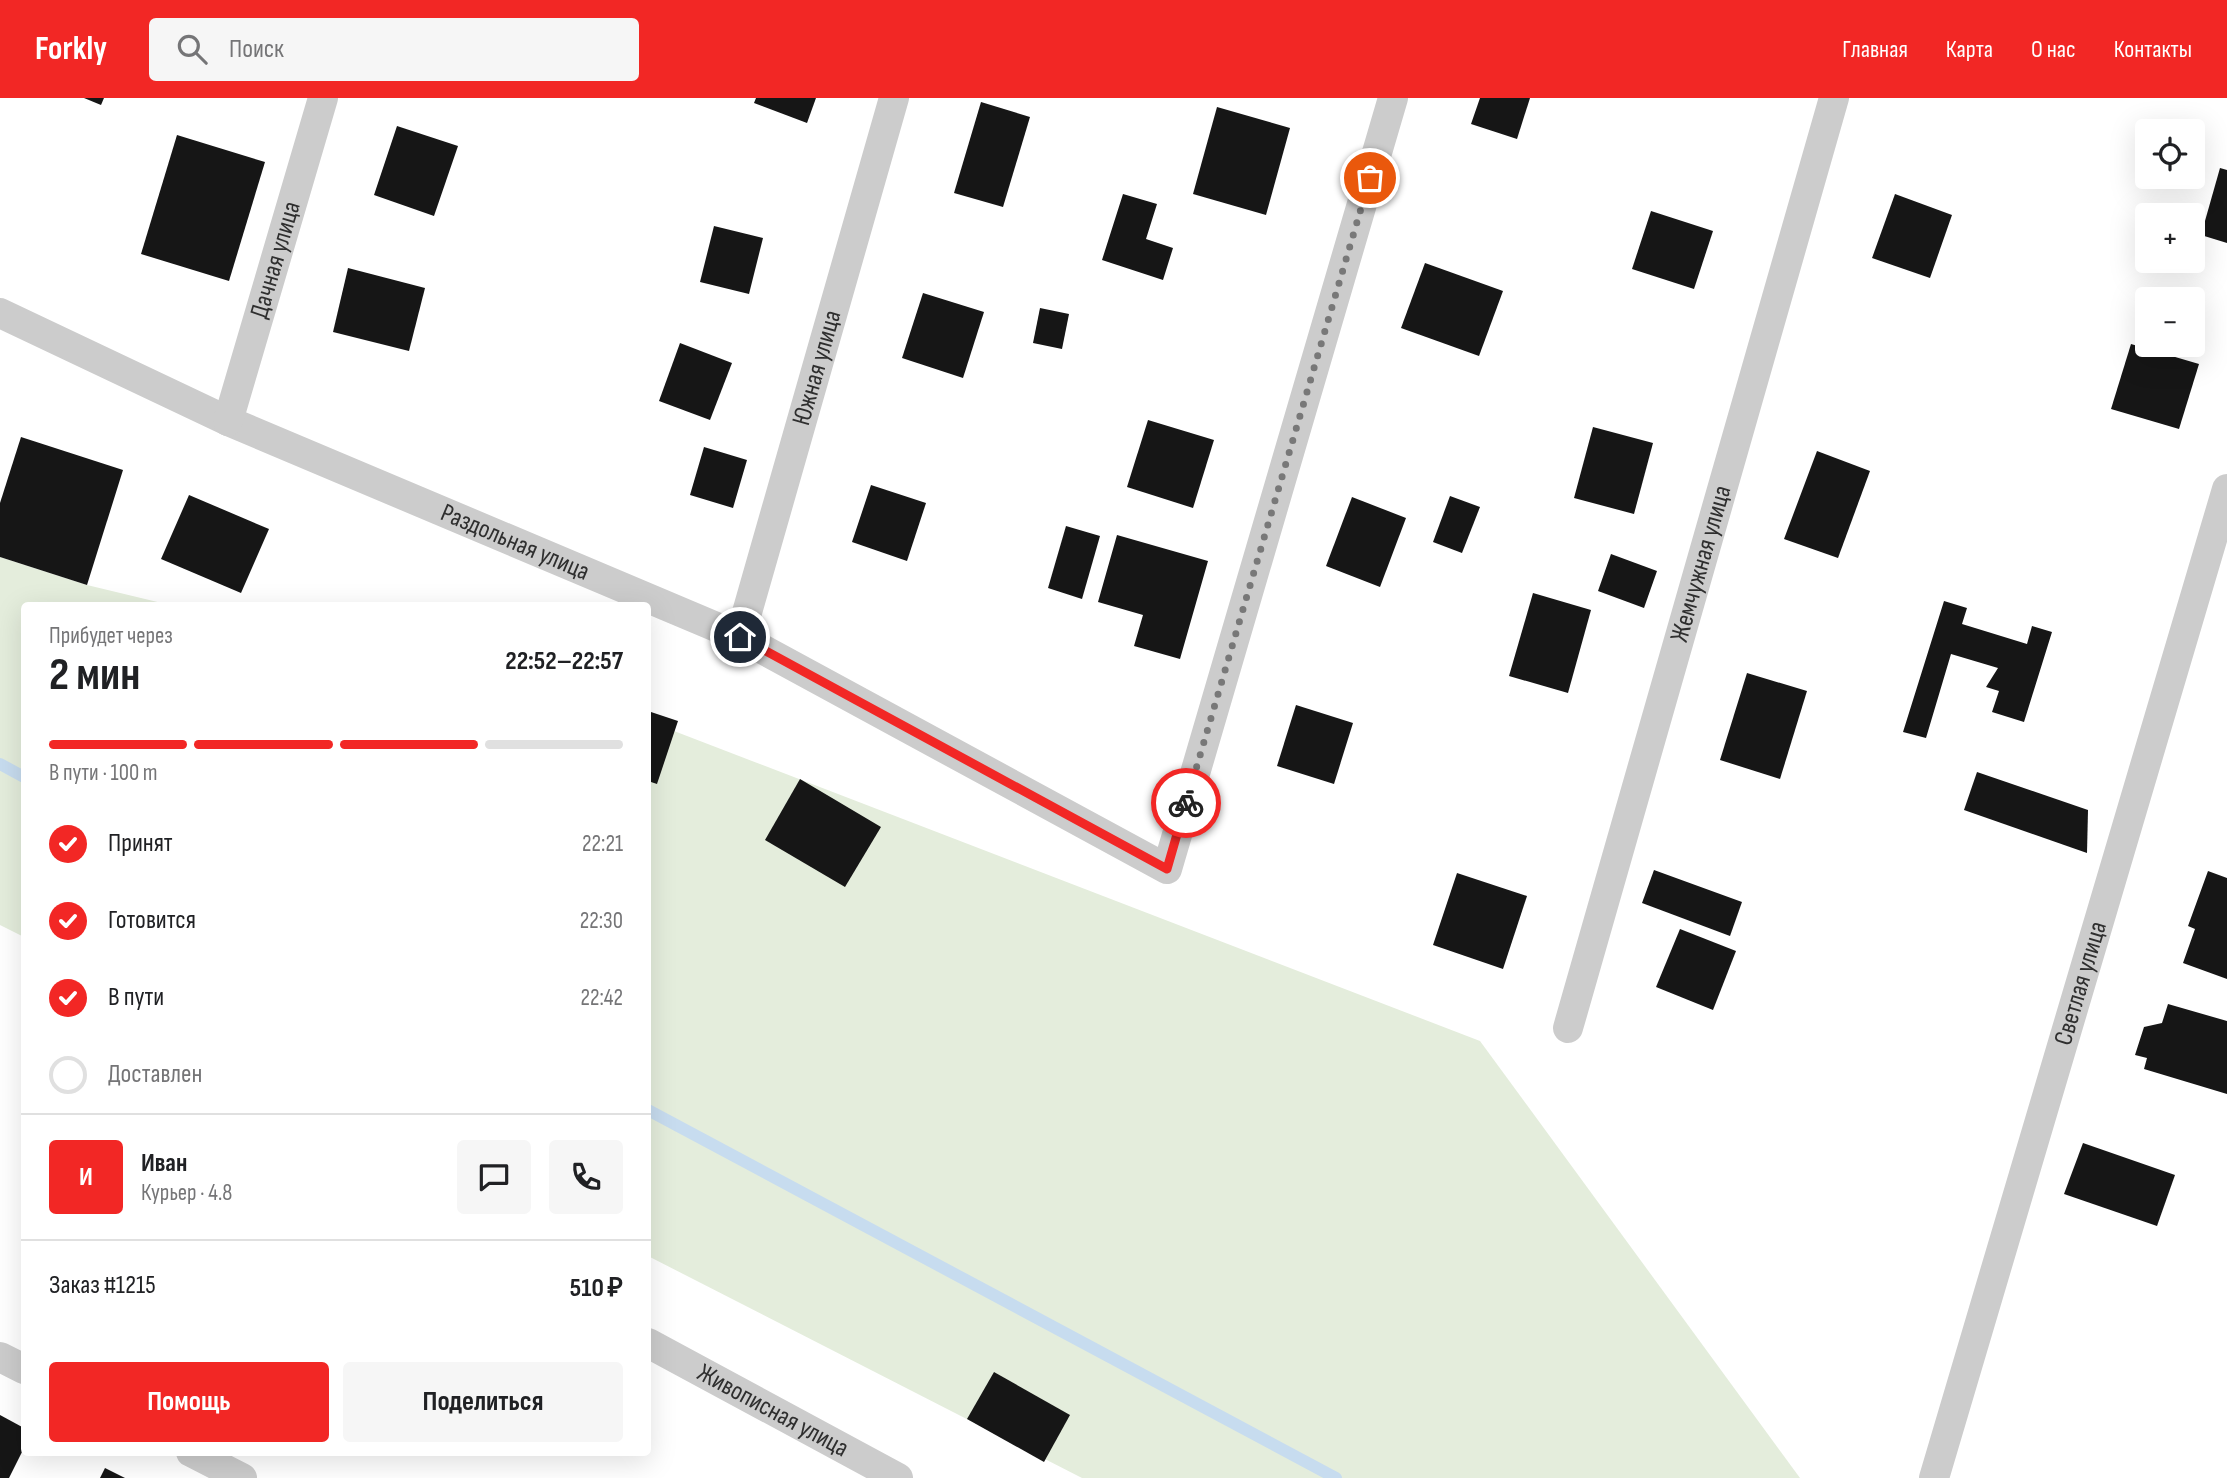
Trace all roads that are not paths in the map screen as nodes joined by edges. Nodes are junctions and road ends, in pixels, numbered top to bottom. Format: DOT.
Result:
graph roads {
  1 [pos="323,98"];
  2 [pos="894,98"];
  3 [pos="1393,98"];
  4 [pos="1834,98"];
  5 [pos="0,313"];
  6 [pos="228,421"];
  7 [pos="2227,489"];
  8 [pos="740,637"];
  9 [pos="1568,1028"];
  10 [pos="651,1345"];
  11 [pos="0,1357"];
  12 [pos="21,1368"];
  13 [pos="199,1456"];
  14 [pos="242,1478"];
  15 [pos="898,1478"];
  16 [pos="1934,1478"];
  1 -- 6 [label="street, Дачная улица"];
  2 -- 8 [label="street, Южная улица"];
  3 -- 8 [label="street, Раздольная улица"];
  4 -- 9 [label="street, Жемчужная улица"];
  5 -- 6 [label="street, Раздольная улица"];
  6 -- 8 [label="street, Раздольная улица"];
  7 -- 16 [label="street, Светлая улица"];
  10 -- 15 [label="street, Живописная улица"];
  11 -- 12 [label="street"];
  13 -- 14 [label="street"];
}
